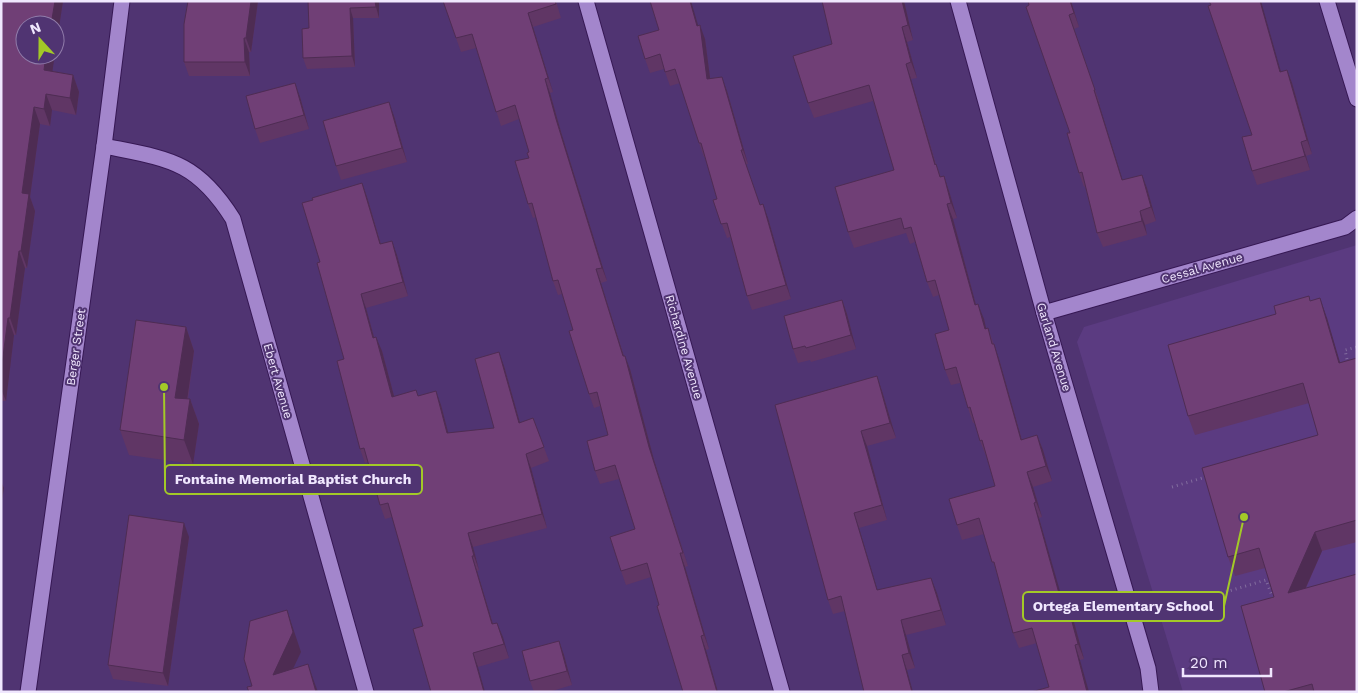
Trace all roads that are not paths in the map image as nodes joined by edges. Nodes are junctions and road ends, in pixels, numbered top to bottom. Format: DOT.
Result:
graph roads {
  1 [pos="122,1"];
  2 [pos="586,1"];
  3 [pos="958,1"];
  4 [pos="1327,1"];
  5 [pos="1357,99"];
  6 [pos="104,146"];
  7 [pos="1357,218"];
  8 [pos="1044,313"];
  9 [pos="28,692"];
  10 [pos="366,692"];
  11 [pos="782,692"];
  12 [pos="1150,692"];
  1 -- 6 [label="street, Berger Street"];
  2 -- 11 [label="street, Richardine Avenue"];
  3 -- 8 [label="street, Garland Avenue"];
  4 -- 5 [label="street"];
  6 -- 9 [label="street, Berger Street"];
  6 -- 10 [label="street, Ebert Avenue"];
  7 -- 8 [label="street, Cessal Avenue"];
  8 -- 12 [label="street, Garland Avenue"];
}
